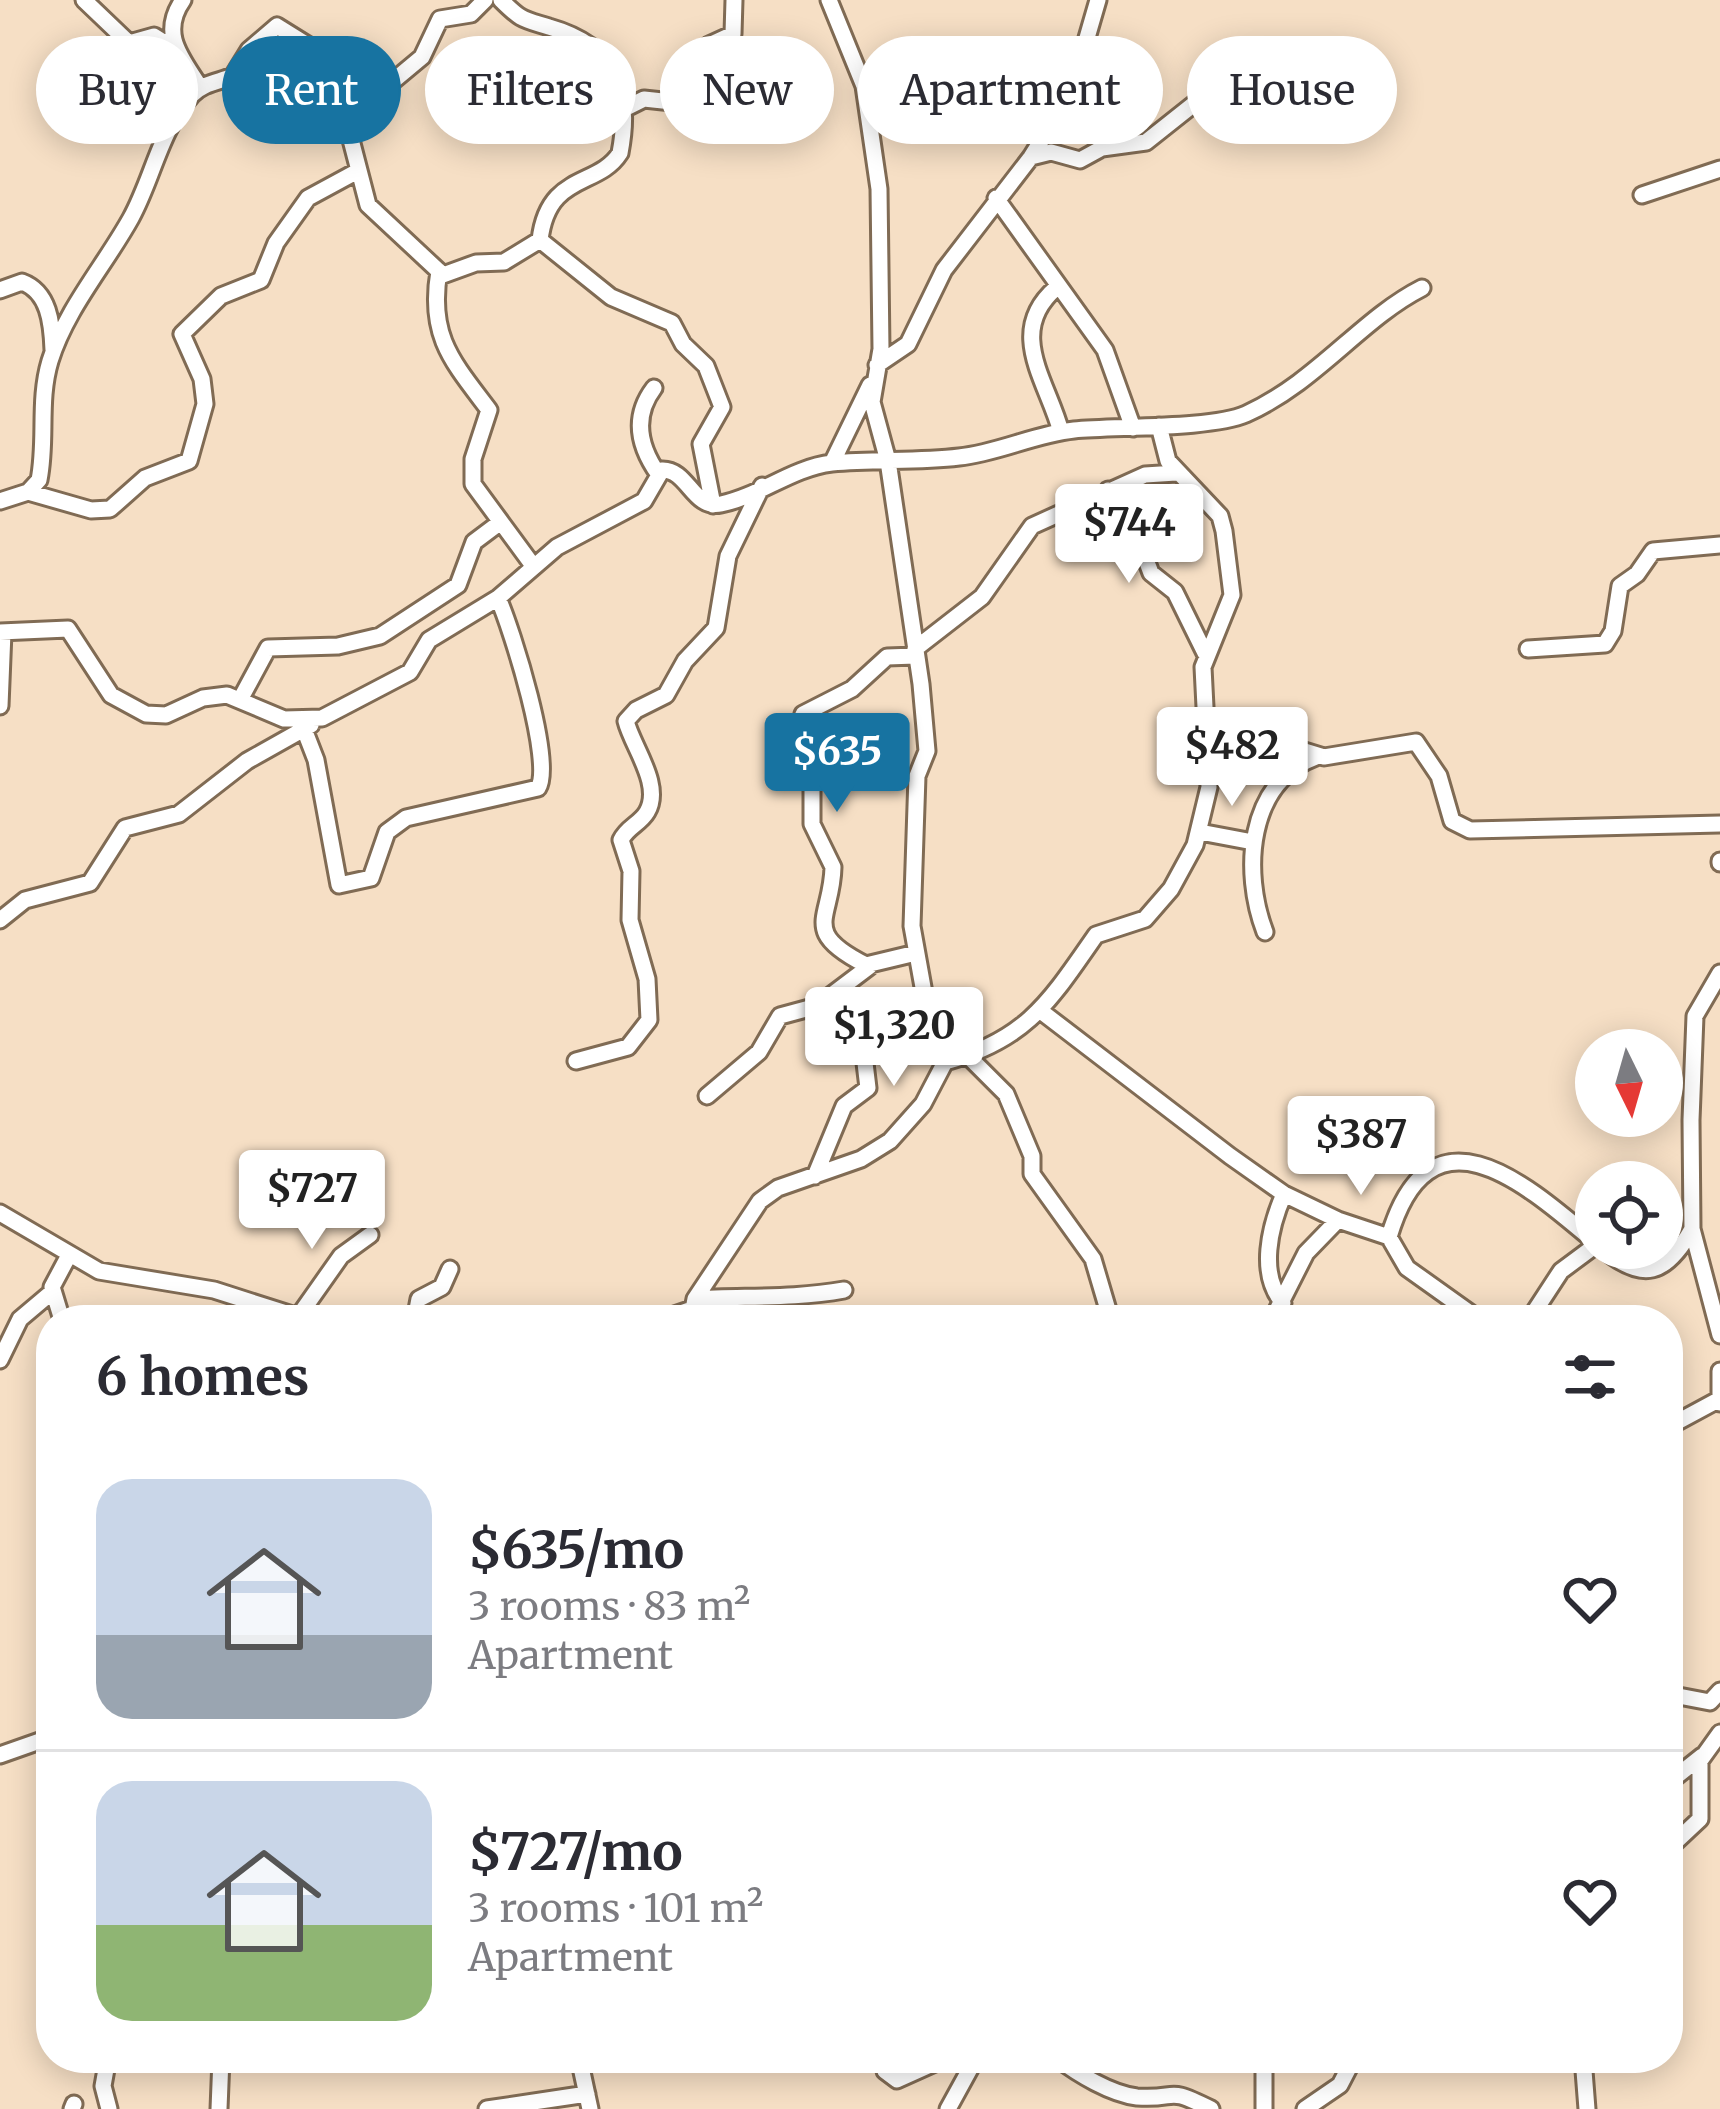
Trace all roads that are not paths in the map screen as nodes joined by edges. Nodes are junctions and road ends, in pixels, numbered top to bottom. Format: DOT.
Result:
graph roads {
  1 [pos="84,0"];
  2 [pos="183,0"];
  3 [pos="485,0"];
  4 [pos="501,0"];
  5 [pos="734,0"];
  6 [pos="829,0"];
  7 [pos="1098,0"];
  8 [pos="122,36"];
  9 [pos="173,36"];
  10 [pos="261,36"];
  11 [pos="297,36"];
  12 [pos="565,36"];
  13 [pos="401,74"];
  14 [pos="222,80"];
  15 [pos="198,84"];
  16 [pos="200,87"];
  17 [pos="636,102"];
  18 [pos="1187,109"];
  19 [pos="350,144"];
  20 [pos="618,144"];
  21 [pos="1031,157"];
  22 [pos="1720,169"];
  23 [pos="356,172"];
  24 [pos="1642,195"];
  25 [pos="996,198"];
  26 [pos="540,240"];
  27 [pos="439,271"];
  28 [pos="1056,288"];
  29 [pos="1422,288"];
  30 [pos="0,290"];
  31 [pos="53,353"];
  32 [pos="877,365"];
  33 [pos="872,383"];
  34 [pos="654,388"];
  35 [pos="1159,426"];
  36 [pos="1133,428"];
  37 [pos="1061,432"];
  38 [pos="888,461"];
  39 [pos="832,463"];
  40 [pos="1176,473"];
  41 [pos="658,475"];
  42 [pos="762,486"];
  43 [pos="1108,490"];
  44 [pos="28,492"];
  45 [pos="0,501"];
  46 [pos="713,505"];
  47 [pos="498,524"];
  48 [pos="1720,544"];
  49 [pos="534,567"];
  50 [pos="498,598"];
  51 [pos="2,632"];
  52 [pos="1528,649"];
  53 [pos="915,653"];
  54 [pos="1205,653"];
  55 [pos="241,698"];
  56 [pos="0,706"];
  57 [pos="322,718"];
  58 [pos="304,729"];
  59 [pos="1208,733"];
  60 [pos="1318,757"];
  61 [pos="1720,824"];
  62 [pos="1200,832"];
  63 [pos="1253,842"];
  64 [pos="0,920"];
  65 [pos="1265,932"];
  66 [pos="916,953"];
  67 [pos="870,966"];
  68 [pos="1720,973"];
  69 [pos="845,986"];
  70 [pos="1042,1012"];
  71 [pos="968,1056"];
  72 [pos="576,1061"];
  73 [pos="945,1062"];
  74 [pos="707,1096"];
  75 [pos="815,1176"];
  76 [pos="1284,1194"];
  77 [pos="0,1213"];
  78 [pos="1337,1220"];
  79 [pos="1575,1227"];
  80 [pos="1692,1229"];
  81 [pos="370,1235"];
  82 [pos="1389,1237"];
  83 [pos="1683,1245"];
  84 [pos="68,1257"];
  85 [pos="1575,1261"];
  86 [pos="450,1269"];
  87 [pos="844,1290"];
  88 [pos="52,1292"];
  89 [pos="1283,1303"];
  90 [pos="57,1305"];
  91 [pos="262,1305"];
  92 [pos="311,1305"];
  93 [pos="418,1305"];
  94 [pos="695,1305"];
  95 [pos="710,1305"];
  96 [pos="1107,1305"];
  97 [pos="1459,1305"];
  98 [pos="1539,1305"];
  99 [pos="1718,1312"];
  100 [pos="1720,1335"];
  101 [pos="0,1360"];
  102 [pos="1720,1371"];
  103 [pos="1719,1401"];
  104 [pos="1683,1419"];
  105 [pos="1683,1698"];
  106 [pos="1717,1699"];
  107 [pos="1720,1732"];
  108 [pos="36,1742"];
  109 [pos="0,1755"];
  110 [pos="1702,1756"];
  111 [pos="1683,1771"];
  112 [pos="1683,1836"];
  113 [pos="105,2073"];
  114 [pos="220,2073"];
  115 [pos="968,2073"];
  116 [pos="1082,2073"];
  117 [pos="1264,2073"];
  118 [pos="1346,2073"];
  119 [pos="1584,2073"];
  120 [pos="589,2101"];
  121 [pos="1132,2103"];
  122 [pos="109,2109"];
  123 [pos="218,2109"];
  124 [pos="487,2109"];
  125 [pos="948,2109"];
  126 [pos="1211,2109"];
  127 [pos="1264,2109"];
  128 [pos="1305,2109"];
  129 [pos="1587,2109"];
  1 -- 8 [label="street"];
  2 -- 9 [label="street"];
  3 -- 13 [label="street"];
  4 -- 12 [label="street"];
  5 -- 17 [label="street"];
  6 -- 32 [label="street"];
  7 -- 21 [label="street"];
  10 -- 11 [label="street"];
  14 -- 16 [label="street"];
  15 -- 16 [label="street"];
  16 -- 31 [label="street"];
  18 -- 21 [label="street"];
  19 -- 23 [label="street"];
  20 -- 26 [label="street"];
  21 -- 25 [label="street"];
  22 -- 24 [label="street"];
  23 -- 27 [label="street"];
  23 -- 44 [label="street"];
  25 -- 28 [label="street"];
  25 -- 32 [label="street"];
  26 -- 27 [label="street"];
  26 -- 46 [label="street"];
  27 -- 47 [label="street"];
  28 -- 36 [label="street"];
  28 -- 37 [label="street"];
  29 -- 35 [label="street"];
  30 -- 31 [label="street"];
  31 -- 44 [label="street"];
  32 -- 33 [label="street"];
  33 -- 38 [label="street"];
  33 -- 39 [label="street"];
  34 -- 41 [label="street"];
  35 -- 36 [label="street"];
  35 -- 40 [label="street"];
  36 -- 37 [label="street"];
  37 -- 38 [label="street"];
  38 -- 39 [label="street"];
  38 -- 53 [label="street"];
  39 -- 42 [label="street"];
  40 -- 43 [label="street"];
  40 -- 54 [label="street"];
  41 -- 46 [label="street"];
  41 -- 49 [label="street"];
  42 -- 46 [label="street"];
  42 -- 72 [label="street"];
  43 -- 53 [label="street"];
  43 -- 54 [label="street"];
  44 -- 45 [label="street"];
  47 -- 49 [label="street"];
  47 -- 55 [label="street"];
  48 -- 52 [label="street"];
  49 -- 50 [label="street"];
  50 -- 57 [label="street"];
  50 -- 58 [label="street"];
  51 -- 55 [label="street"];
  51 -- 56 [label="street"];
  53 -- 66 [label="street"];
  53 -- 67 [label="street"];
  54 -- 59 [label="street"];
  55 -- 57 [label="street"];
  57 -- 58 [label="street"];
  58 -- 64 [label="street"];
  59 -- 60 [label="street"];
  59 -- 62 [label="street"];
  60 -- 61 [label="street"];
  60 -- 63 [label="street"];
  62 -- 63 [label="street"];
  62 -- 70 [label="street"];
  63 -- 65 [label="street"];
  66 -- 67 [label="street"];
  66 -- 73 [label="street"];
  67 -- 69 [label="street"];
  68 -- 80 [label="street"];
  69 -- 74 [label="street"];
  69 -- 75 [label="street"];
  70 -- 71 [label="street"];
  70 -- 76 [label="street"];
  71 -- 73 [label="street"];
  71 -- 96 [label="street"];
  73 -- 75 [label="street"];
  75 -- 94 [label="street"];
  76 -- 78 [label="street"];
  76 -- 89 [label="street"];
  77 -- 84 [label="street"];
  78 -- 82 [label="street"];
  78 -- 89 [label="street"];
  79 -- 82 [label="street"];
  80 -- 83 [label="street"];
  80 -- 99 [label="street"];
  81 -- 92 [label="street"];
  82 -- 97 [label="street"];
  84 -- 88 [label="street"];
  84 -- 91 [label="street"];
  85 -- 98 [label="street"];
  86 -- 93 [label="street"];
  87 -- 95 [label="street"];
  88 -- 90 [label="street"];
  88 -- 101 [label="street"];
  99 -- 100 [label="street"];
  102 -- 103 [label="street"];
  103 -- 104 [label="street"];
  105 -- 106 [label="street"];
  107 -- 110 [label="street"];
  108 -- 109 [label="street"];
  110 -- 111 [label="street"];
  110 -- 112 [label="street"];
  113 -- 122 [label="street"];
  114 -- 123 [label="street"];
  115 -- 125 [label="street"];
  116 -- 121 [label="street"];
  117 -- 127 [label="street"];
  118 -- 128 [label="street"];
  119 -- 129 [label="street"];
  120 -- 124 [label="street"];
  121 -- 126 [label="street"];
}
